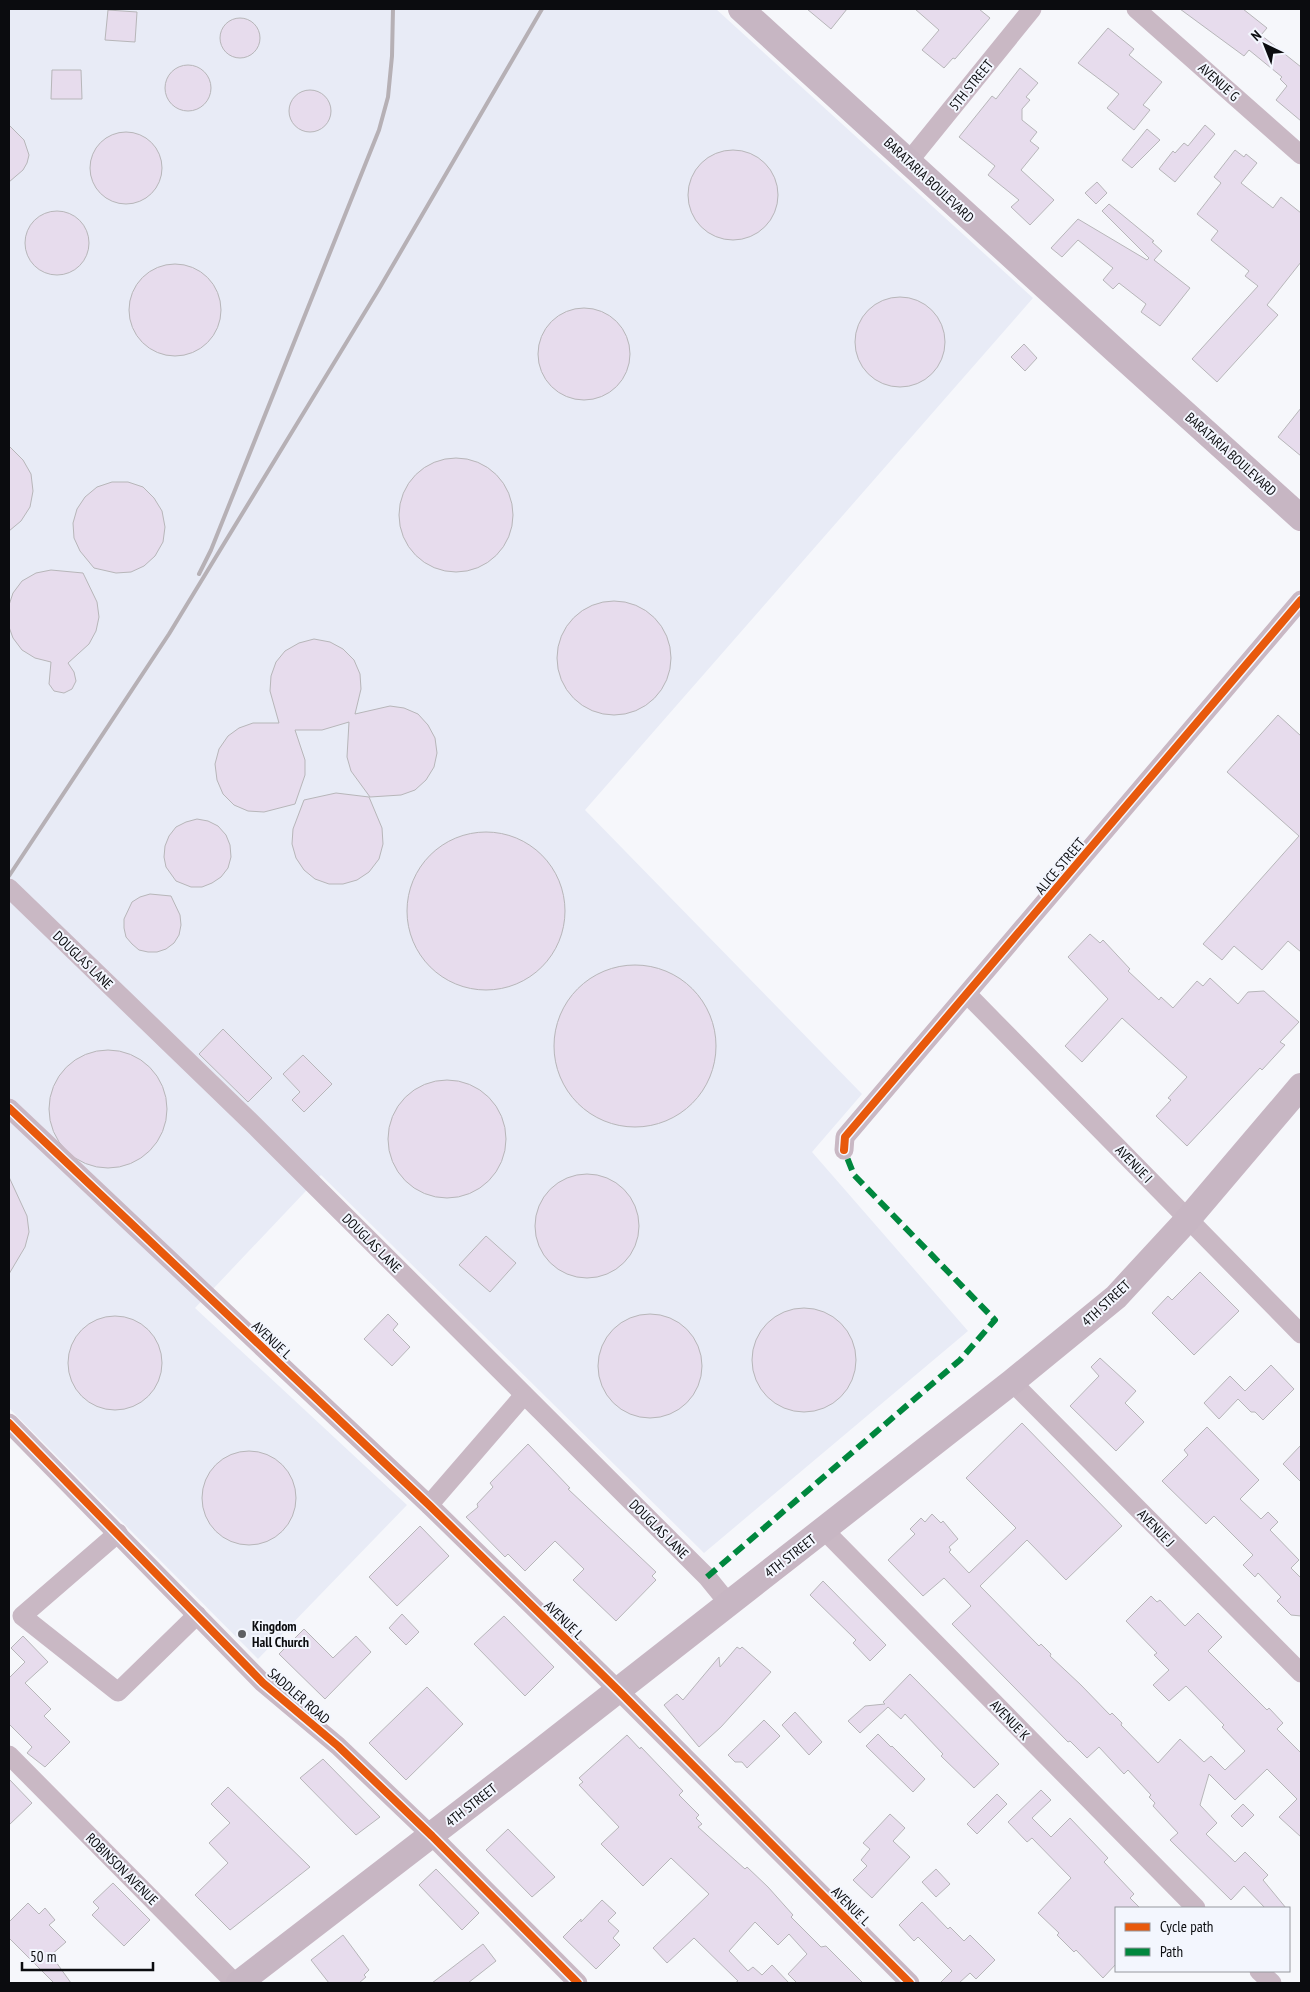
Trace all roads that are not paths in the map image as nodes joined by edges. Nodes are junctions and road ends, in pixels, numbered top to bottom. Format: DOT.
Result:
graph roads {
  1 [pos="742,9"];
  2 [pos="1032,9"];
  3 [pos="1136,9"];
  4 [pos="1301,156"];
  5 [pos="909,161"];
  6 [pos="1299,507"];
  7 [pos="1301,600"];
  8 [pos="9,888"];
  9 [pos="967,994"];
  10 [pos="1301,1086"];
  11 [pos="9,1108"];
  12 [pos="844,1150"];
  13 [pos="1188,1219"];
  14 [pos="1301,1334"];
  15 [pos="1012,1382"];
  16 [pos="524,1395"];
  17 [pos="9,1423"];
  18 [pos="429,1505"];
  19 [pos="824,1530"];
  20 [pos="118,1533"];
  21 [pos="729,1604"];
  22 [pos="197,1615"];
  23 [pos="1301,1673"];
  24 [pos="618,1690"];
  25 [pos="9,1755"];
  26 [pos="432,1836"];
  27 [pos="1195,1907"];
  28 [pos="1260,1972"];
  29 [pos="235,1983"];
  30 [pos="240,1983"];
  31 [pos="578,1983"];
  32 [pos="910,1983"];
  33 [pos="1272,1983"];
  1 -- 5 [label="main road, BARATARIA BOULEVARD"];
  2 -- 5 [label="street, 5TH STREET"];
  3 -- 4 [label="street, AVENUE G"];
  5 -- 6 [label="main road, BARATARIA BOULEVARD"];
  7 -- 9 [label="street, ALICE STREET"];
  8 -- 16 [label="street, DOUGLAS LANE"];
  9 -- 12 [label="street, ALICE STREET"];
  9 -- 13 [label="street, AVENUE I"];
  10 -- 13 [label="main road, 4TH STREET"];
  11 -- 18 [label="street, AVENUE L"];
  13 -- 14 [label="street, AVENUE I"];
  13 -- 15 [label="main road, 4TH STREET"];
  15 -- 19 [label="main road, 4TH STREET"];
  15 -- 23 [label="street, AVENUE J"];
  16 -- 18 [label="street"];
  16 -- 21 [label="street, DOUGLAS LANE"];
  17 -- 20 [label="street, SADDLER ROAD"];
  18 -- 24 [label="street, AVENUE L"];
  19 -- 21 [label="main road, 4TH STREET"];
  19 -- 27 [label="street, AVENUE K"];
  20 -- 22 [label="street, SADDLER ROAD"];
  20 -- 22 [label="street"];
  21 -- 24 [label="main road, 4TH STREET"];
  22 -- 26 [label="street, SADDLER ROAD"];
  24 -- 26 [label="main road, 4TH STREET"];
  24 -- 32 [label="street, AVENUE L"];
  25 -- 29 [label="street, ROBINSON AVENUE"];
  26 -- 30 [label="main road, 4TH STREET"];
  26 -- 31 [label="street, SADDLER ROAD"];
  28 -- 33 [label="street"];
}
